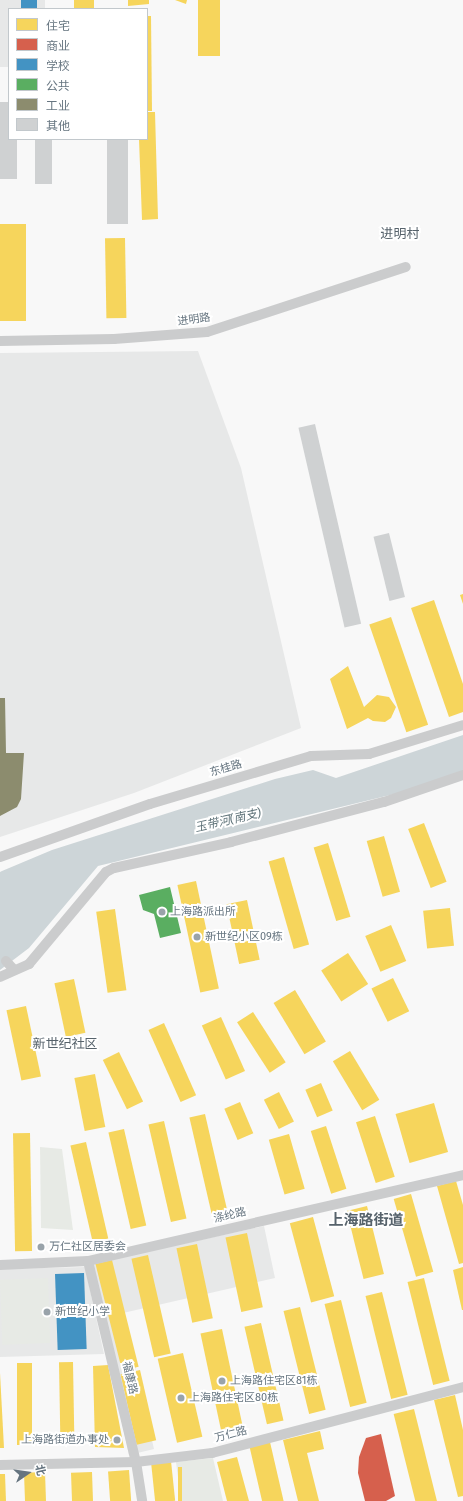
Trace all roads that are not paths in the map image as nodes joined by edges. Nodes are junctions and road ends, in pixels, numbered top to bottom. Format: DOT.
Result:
graph roads {
  1 [pos="406,267"];
  2 [pos="0,341"];
  3 [pos="463,724"];
  4 [pos="463,775"];
  5 [pos="0,858"];
  6 [pos="6,961"];
  7 [pos="14,970"];
  8 [pos="0,977"];
  9 [pos="463,1175"];
  10 [pos="88,1261"];
  11 [pos="0,1265"];
  12 [pos="463,1387"];
  13 [pos="136,1462"];
  14 [pos="0,1466"];
  15 [pos="142,1501"];
  1 -- 2 [label="street, 进明路"];
  3 -- 5 [label="street, 东桂路"];
  4 -- 7 [label="street"];
  6 -- 7 [label="street"];
  7 -- 8 [label="street"];
  9 -- 10 [label="street, 涤纶路"];
  10 -- 11 [label="street, 涤纶路"];
  10 -- 13 [label="street, 福康路"];
  12 -- 13 [label="street, 万仁路"];
  13 -- 14 [label="street, 万仁路"];
  13 -- 15 [label="street, 福康路"];
}
